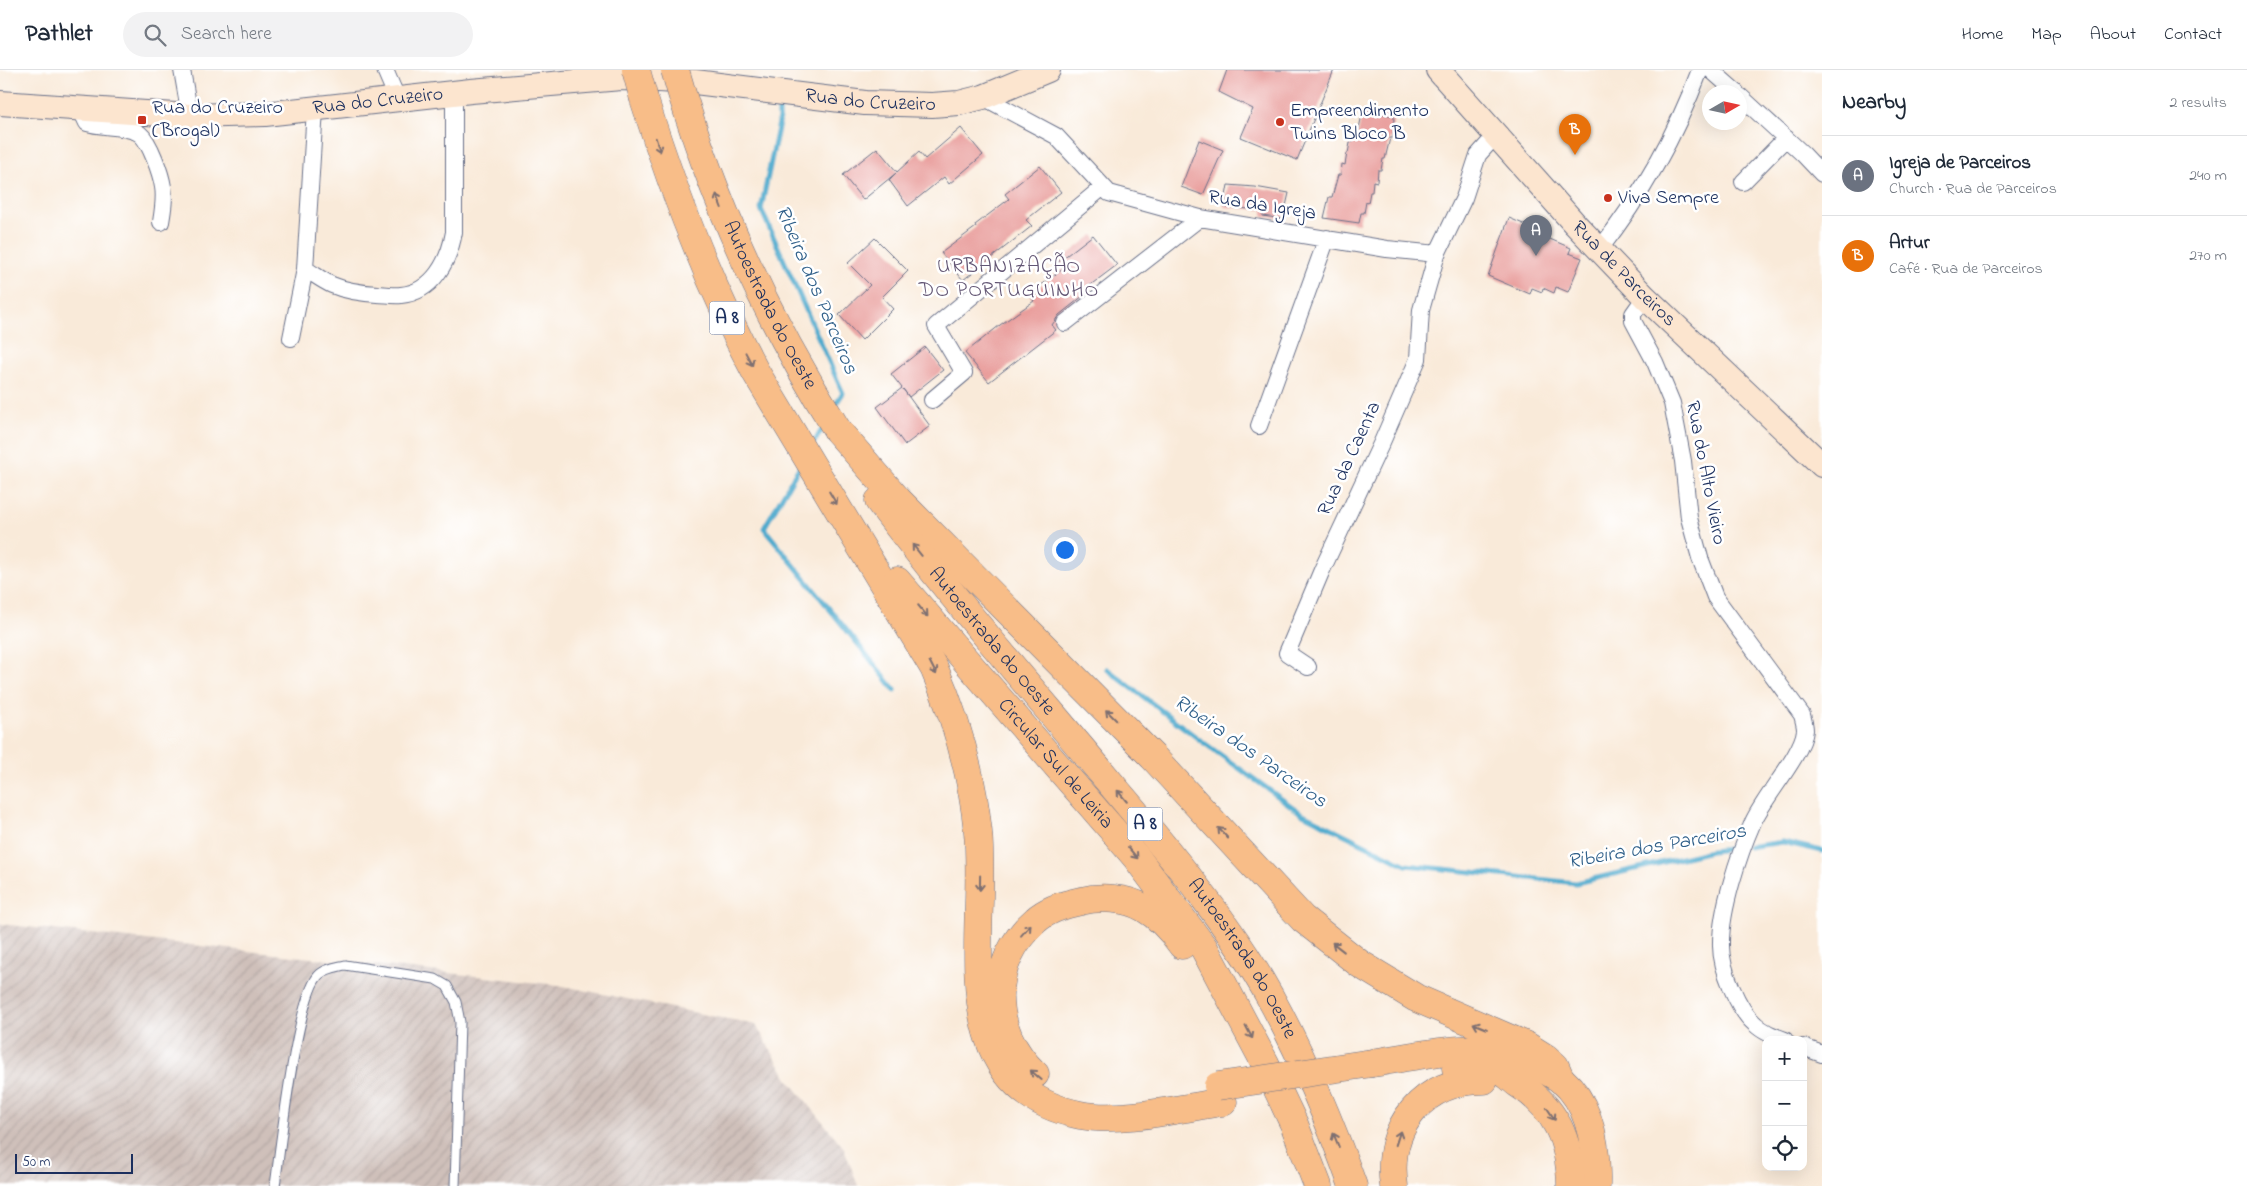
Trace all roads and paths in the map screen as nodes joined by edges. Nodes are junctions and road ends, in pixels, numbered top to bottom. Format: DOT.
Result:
graph roads {
  1 [pos="182,70"];
  2 [pos="385,70"];
  3 [pos="636,70"];
  4 [pos="675,70"];
  5 [pos="1048,70"];
  6 [pos="1438,70"];
  7 [pos="1700,70"];
  8 [pos="1711,70"];
  9 [pos="1728,85"];
  10 [pos="454,92"];
  11 [pos="984,97"];
  12 [pos="397,98"];
  13 [pos="1747,102"];
  14 [pos="0,103"];
  15 [pos="80,108"];
  16 [pos="315,109"];
  17 [pos="190,116"];
  18 [pos="1496,135"];
  19 [pos="1786,138"];
  20 [pos="1822,174"];
  21 [pos="1743,182"];
  22 [pos="1103,187"];
  23 [pos="1200,218"];
  24 [pos="161,222"];
  25 [pos="1327,238"];
  26 [pos="1599,250"];
  27 [pos="1437,254"];
  28 [pos="305,270"];
  29 [pos="1645,297"];
  30 [pos="1065,323"];
  31 [pos="291,338"];
  32 [pos="932,400"];
  33 [pos="1259,426"];
  34 [pos="1822,465"];
  35 [pos="884,495"];
  36 [pos="847,520"];
  37 [pos="1308,668"];
  38 [pos="1226,989"];
  39 [pos="1775,1036"];
  40 [pos="1807,1048"];
  41 [pos="1822,1054"];
  42 [pos="1373,1071"];
  43 [pos="1561,1080"];
  44 [pos="1516,1082"];
  45 [pos="1220,1094"];
  46 [pos="275,1186"];
  47 [pos="455,1186"];
  48 [pos="1318,1186"];
  49 [pos="1353,1186"];
  50 [pos="1394,1186"];
  51 [pos="1571,1186"];
  52 [pos="1596,1186"];
  1 -- 17 [label="street"];
  2 -- 12 [label="street"];
  3 -- 36 [label="highway, Autoestrada do Oeste / A 8, one-way, bridge"];
  35 -- 4 [label="highway, Autoestrada do Oeste / A 8, one-way, bridge"];
  5 -- 11 [label="street, Rua do Cruzeiro"];
  6 -- 18 [label="street, Rua de Parceiros"];
  7 -- 26 [label="street"];
  8 -- 9 [label="street"];
  10 -- 11 [label="street, Rua do Cruzeiro"];
  10 -- 12 [label="street, Rua do Cruzeiro"];
  10 -- 28 [label="street"];
  11 -- 22 [label="street, Rua da Igreja"];
  12 -- 16 [label="street, Rua do Cruzeiro"];
  13 -- 19 [label="street"];
  14 -- 15 [label="street, Rua do Cruzeiro"];
  15 -- 17 [label="street, Rua do Cruzeiro"];
  15 -- 24 [label="street"];
  16 -- 17 [label="street, Rua do Cruzeiro"];
  16 -- 28 [label="street"];
  18 -- 26 [label="street, Rua de Parceiros"];
  18 -- 27 [label="street"];
  19 -- 20 [label="street"];
  19 -- 21 [label="street"];
  22 -- 23 [label="street, Rua da Igreja"];
  22 -- 32 [label="street"];
  23 -- 25 [label="street, Rua da Igreja"];
  23 -- 30 [label="street"];
  25 -- 27 [label="street, Rua da Igreja"];
  25 -- 33 [label="street"];
  26 -- 29 [label="street, Rua de Parceiros"];
  27 -- 37 [label="street, Rua da Caenta"];
  28 -- 31 [label="street"];
  29 -- 34 [label="street, Rua de Parceiros"];
  29 -- 39 [label="street, Rua do Alto Vieiro"];
  43 -- 35 [label="highway, one-way"];
  49 -- 35 [label="highway, Autoestrada do Oeste / A 8, one-way"];
  36 -- 38 [label="highway, Circular Sul de Leiria / A 8, one-way"];
  36 -- 45 [label="highway, one-way"];
  45 -- 38 [label="highway, one-way"];
  38 -- 48 [label="highway, Circular Sul de Leiria / A 8, one-way"];
  40 -- 41 [label="street"];
  42 -- 43 [label="highway"];
  42 -- 44 [label="highway"];
  42 -- 45 [label="highway"];
  43 -- 52 [label="highway"];
  50 -- 44 [label="highway, one-way"];
  44 -- 51 [label="highway, one-way"];
  46 -- 47 [label="lane"];
}
